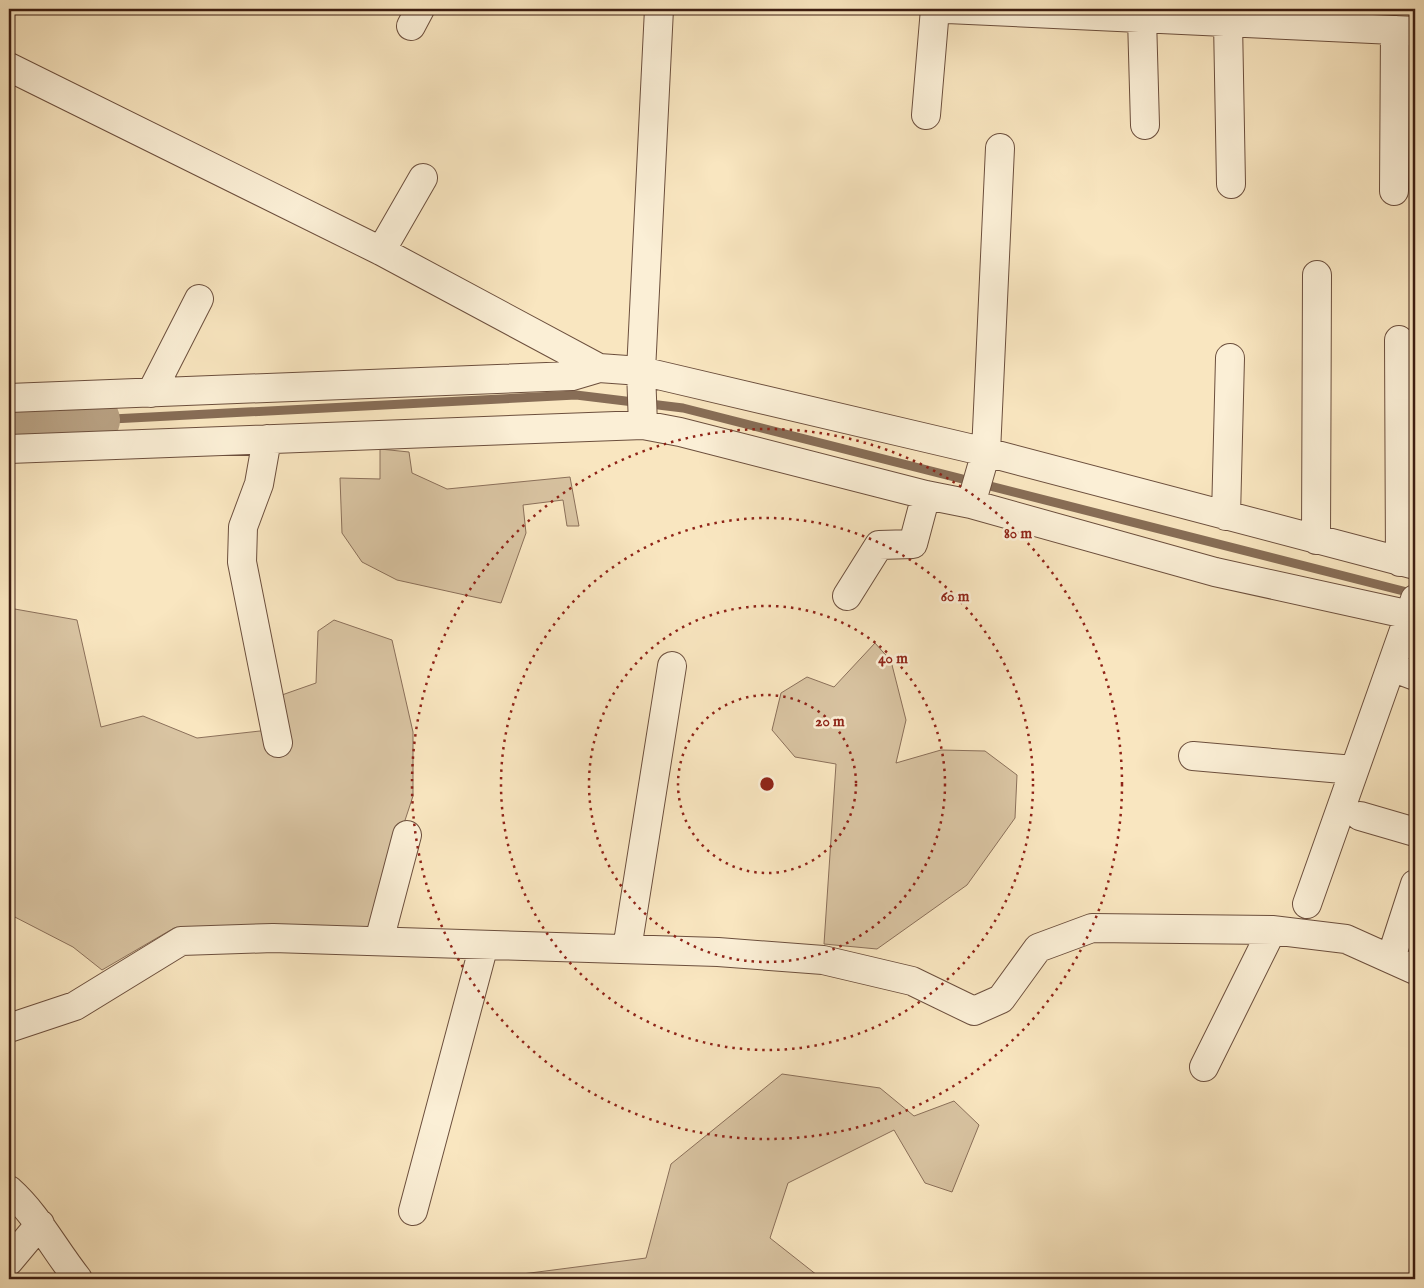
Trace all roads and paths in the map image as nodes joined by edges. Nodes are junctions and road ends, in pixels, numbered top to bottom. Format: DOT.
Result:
graph roads {
  1 [pos="659,9"];
  2 [pos="935,9"];
  3 [pos="947,9"];
  4 [pos="1142,18"];
  5 [pos="1228,22"];
  6 [pos="1405,31"];
  7 [pos="9,66"];
  8 [pos="926,115"];
  9 [pos="1145,125"];
  10 [pos="1000,148"];
  11 [pos="424,178"];
  12 [pos="1231,184"];
  13 [pos="1394,191"];
  14 [pos="381,251"];
  15 [pos="1317,275"];
  16 [pos="199,299"];
  17 [pos="1399,340"];
  18 [pos="1230,358"];
  19 [pos="599,368"];
  20 [pos="641,375"];
  21 [pos="151,393"];
  22 [pos="9,398"];
  23 [pos="643,426"];
  24 [pos="267,439"];
  25 [pos="9,449"];
  26 [pos="986,452"];
  27 [pos="926,495"];
  28 [pos="971,504"];
  29 [pos="1226,516"];
  30 [pos="1316,540"];
  31 [pos="1408,564"];
  32 [pos="847,596"];
  33 [pos="1413,610"];
  34 [pos="672,666"];
  35 [pos="1403,672"];
  36 [pos="278,743"];
  37 [pos="1193,756"];
  38 [pos="1354,770"];
  39 [pos="1360,816"];
  40 [pos="1415,832"];
  41 [pos="407,835"];
  42 [pos="1415,884"];
  43 [pos="1307,904"];
  44 [pos="1272,930"];
  45 [pos="379,941"];
  46 [pos="484,945"];
  47 [pos="627,949"];
  48 [pos="1391,958"];
  49 [pos="1415,970"];
  50 [pos="9,1028"];
  51 [pos="1204,1067"];
  52 [pos="9,1190"];
  53 [pos="413,1211"];
  54 [pos="40,1224"];
  55 [pos="9,1261"];
  56 [pos="78,1279"];
  1 -- 20 [label="street"];
  2 -- 8 [label="street"];
  3 -- 4 [label="street"];
  4 -- 5 [label="street"];
  4 -- 9 [label="street"];
  5 -- 6 [label="street"];
  5 -- 12 [label="street"];
  6 -- 13 [label="street"];
  7 -- 14 [label="street"];
  10 -- 26 [label="street"];
  11 -- 14 [label="street"];
  14 -- 19 [label="street"];
  15 -- 30 [label="street"];
  16 -- 21 [label="street"];
  17 -- 31 [label="street"];
  18 -- 29 [label="street"];
  19 -- 20 [label="street"];
  19 -- 21 [label="street"];
  20 -- 23 [label="street"];
  20 -- 26 [label="street"];
  21 -- 22 [label="street"];
  23 -- 24 [label="street"];
  23 -- 27 [label="street"];
  24 -- 25 [label="street"];
  24 -- 36 [label="street"];
  26 -- 28 [label="street"];
  26 -- 29 [label="street"];
  27 -- 28 [label="street"];
  27 -- 32 [label="street"];
  28 -- 33 [label="street"];
  29 -- 30 [label="street"];
  30 -- 31 [label="street"];
  33 -- 35 [label="street"];
  34 -- 47 [label="street"];
  35 -- 38 [label="street"];
  37 -- 38 [label="street"];
  38 -- 43 [label="street"];
  39 -- 40 [label="street"];
  41 -- 45 [label="street"];
  42 -- 48 [label="street"];
  44 -- 47 [label="street"];
  44 -- 48 [label="street"];
  44 -- 51 [label="street"];
  45 -- 46 [label="street"];
  45 -- 50 [label="street"];
  46 -- 47 [label="street"];
  46 -- 53 [label="street"];
  48 -- 49 [label="street"];
  52 -- 54 [label="street"];
  54 -- 55 [label="street"];
  54 -- 56 [label="street"];
}
